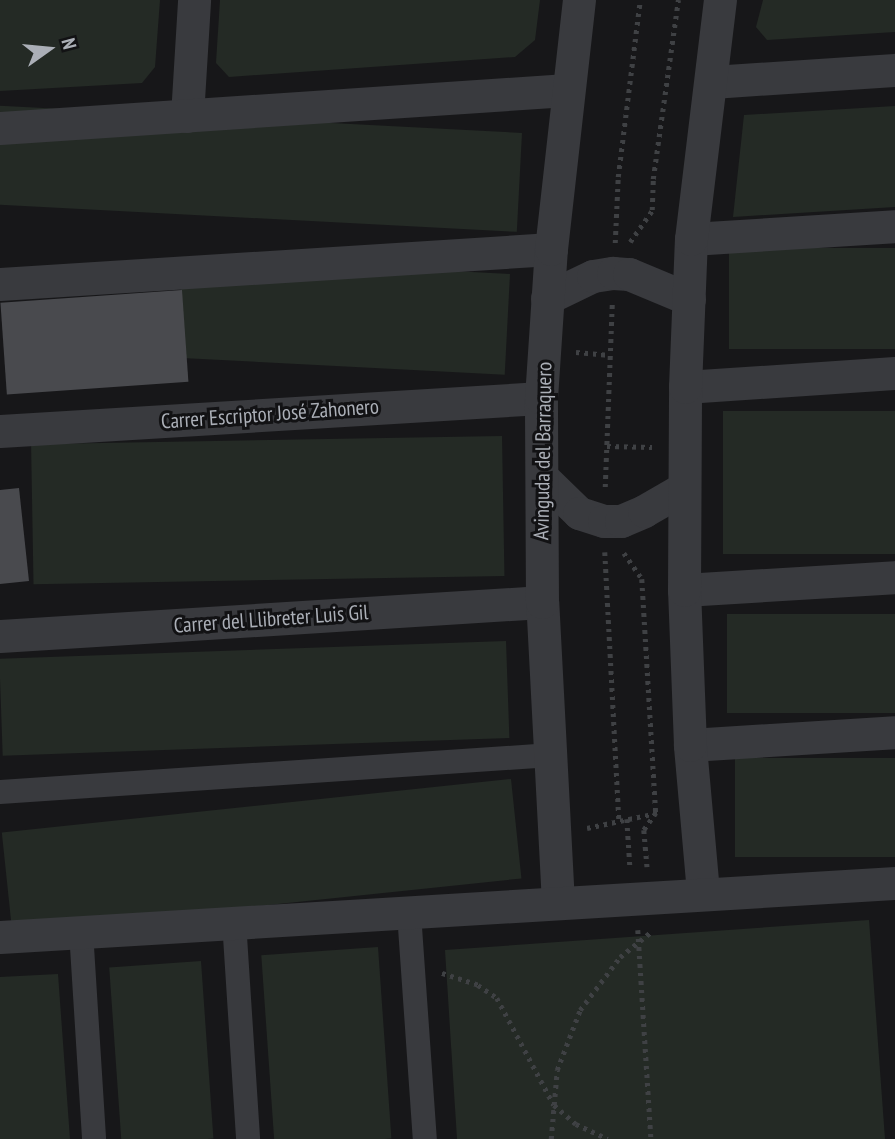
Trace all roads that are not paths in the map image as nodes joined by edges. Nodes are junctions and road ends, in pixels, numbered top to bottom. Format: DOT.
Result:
graph roads {
  1 [pos="194,0"];
  2 [pos="579,0"];
  3 [pos="720,0"];
  4 [pos="895,70"];
  5 [pos="712,82"];
  6 [pos="567,90"];
  7 [pos="187,116"];
  8 [pos="0,128"];
  9 [pos="895,226"];
  10 [pos="691,239"];
  11 [pos="551,249"];
  12 [pos="0,284"];
  13 [pos="547,299"];
  14 [pos="689,299"];
  15 [pos="895,373"];
  16 [pos="685,387"];
  17 [pos="541,398"];
  18 [pos="0,431"];
  19 [pos="541,477"];
  20 [pos="684,488"];
  21 [pos="895,577"];
  22 [pos="684,590"];
  23 [pos="542,602"];
  24 [pos="0,636"];
  25 [pos="895,732"];
  26 [pos="690,745"];
  27 [pos="551,755"];
  28 [pos="0,792"];
  29 [pos="895,883"];
  30 [pos="703,892"];
  31 [pos="558,903"];
  32 [pos="409,913"];
  33 [pos="234,920"];
  34 [pos="80,931"];
  35 [pos="0,937"];
  36 [pos="94,1139"];
  37 [pos="248,1139"];
  38 [pos="425,1139"];
  1 -- 7 [label="street"];
  2 -- 6 [label="street, Avinguda del Barraquero"];
  3 -- 5 [label="street"];
  4 -- 5 [label="street"];
  5 -- 10 [label="street"];
  6 -- 7 [label="street"];
  6 -- 11 [label="street, Avinguda del Barraquero"];
  7 -- 8 [label="street"];
  9 -- 10 [label="street"];
  10 -- 14 [label="street"];
  11 -- 12 [label="street"];
  11 -- 13 [label="street, Avinguda del Barraquero"];
  13 -- 14 [label="street"];
  13 -- 17 [label="street, Avinguda del Barraquero"];
  14 -- 16 [label="street"];
  15 -- 16 [label="street"];
  16 -- 20 [label="street"];
  17 -- 18 [label="street, Carrer Escriptor José Zahonero"];
  17 -- 19 [label="street, Avinguda del Barraquero"];
  19 -- 20 [label="street"];
  19 -- 23 [label="street, Avinguda del Barraquero"];
  20 -- 22 [label="street"];
  21 -- 22 [label="street"];
  22 -- 26 [label="street"];
  23 -- 24 [label="street, Carrer del Llibreter Luis Gil"];
  23 -- 27 [label="street, Avinguda del Barraquero"];
  25 -- 26 [label="street"];
  26 -- 30 [label="street"];
  27 -- 28 [label="street"];
  27 -- 31 [label="street, Avinguda del Barraquero"];
  29 -- 30 [label="street"];
  30 -- 31 [label="street"];
  31 -- 32 [label="street"];
  32 -- 33 [label="street"];
  32 -- 38 [label="street"];
  33 -- 34 [label="street"];
  33 -- 37 [label="street"];
  34 -- 35 [label="street"];
  34 -- 36 [label="street"];
}
